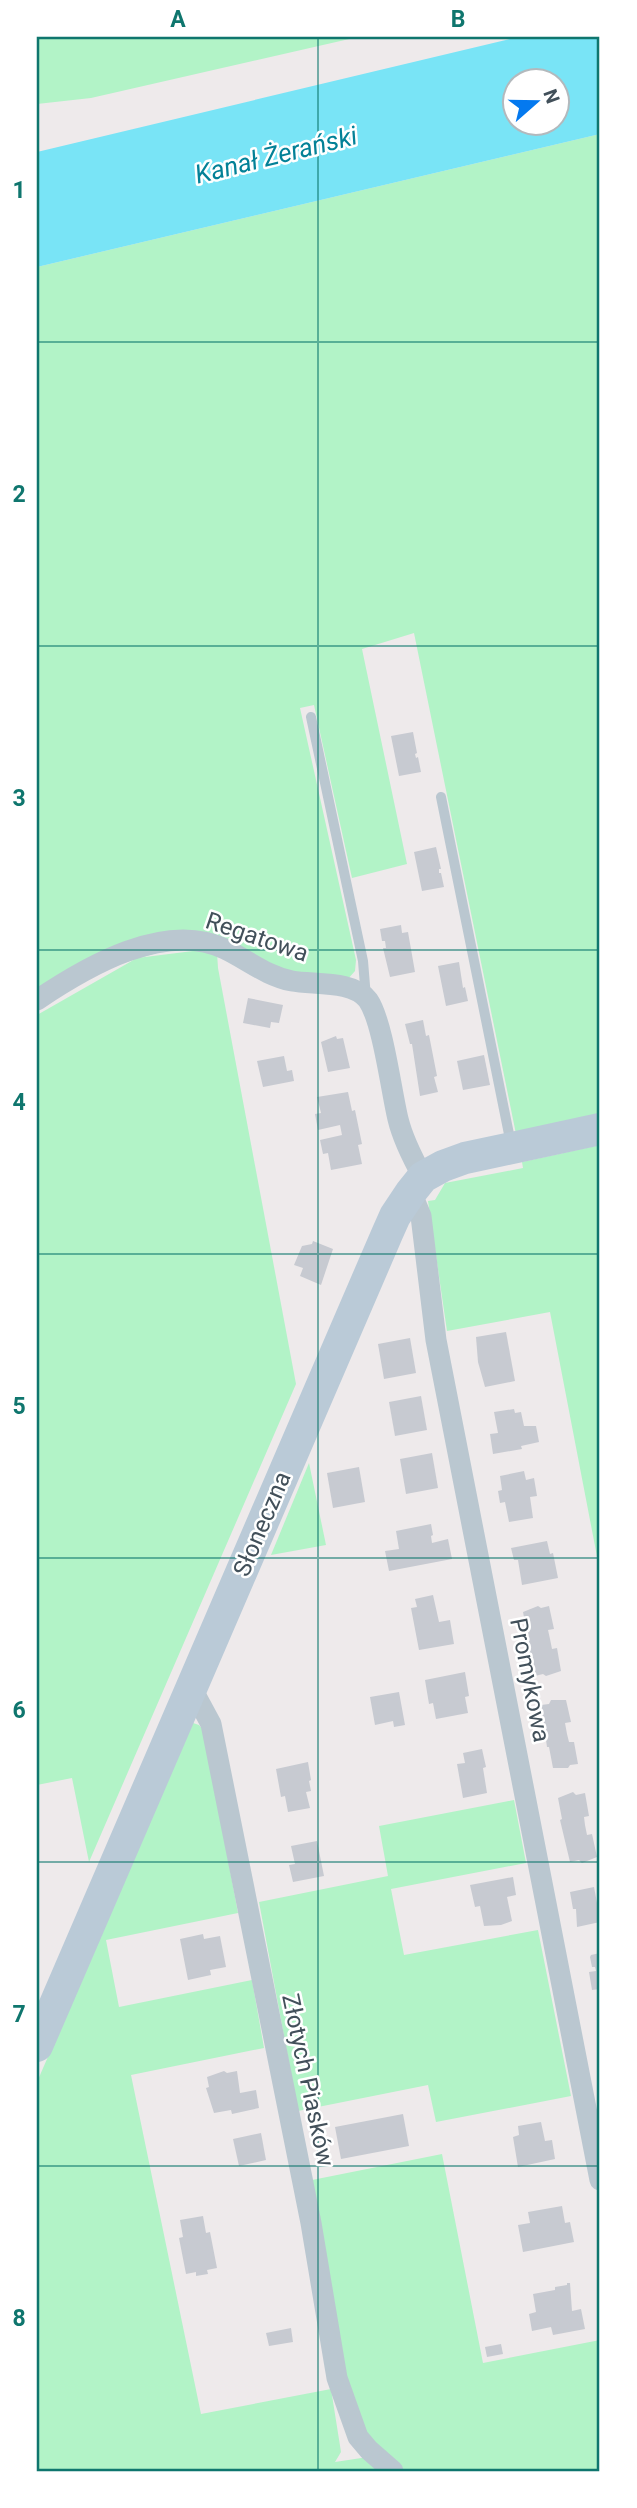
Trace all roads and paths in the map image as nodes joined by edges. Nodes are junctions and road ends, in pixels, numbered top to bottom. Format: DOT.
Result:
graph roads {
  1 [pos="311,717"];
  2 [pos="441,797"];
  3 [pos="366,998"];
  4 [pos="37,1000"];
  5 [pos="600,1129"];
  6 [pos="512,1148"];
  7 [pos="417,1185"];
  8 [pos="191,1687"];
  9 [pos="37,2046"];
  10 [pos="600,2179"];
  11 [pos="393,2471"];
  1 -- 3 [label="lane"];
  2 -- 6 [label="lane"];
  3 -- 4 [label="street, Regatowa"];
  3 -- 7 [label="street"];
  5 -- 6 [label="street"];
  6 -- 7 [label="street"];
  7 -- 8 [label="street, Słoneczna"];
  7 -- 10 [label="street, Promykowa"];
  8 -- 9 [label="street, Słoneczna"];
  8 -- 11 [label="street, Złotych Piasków"];
}
